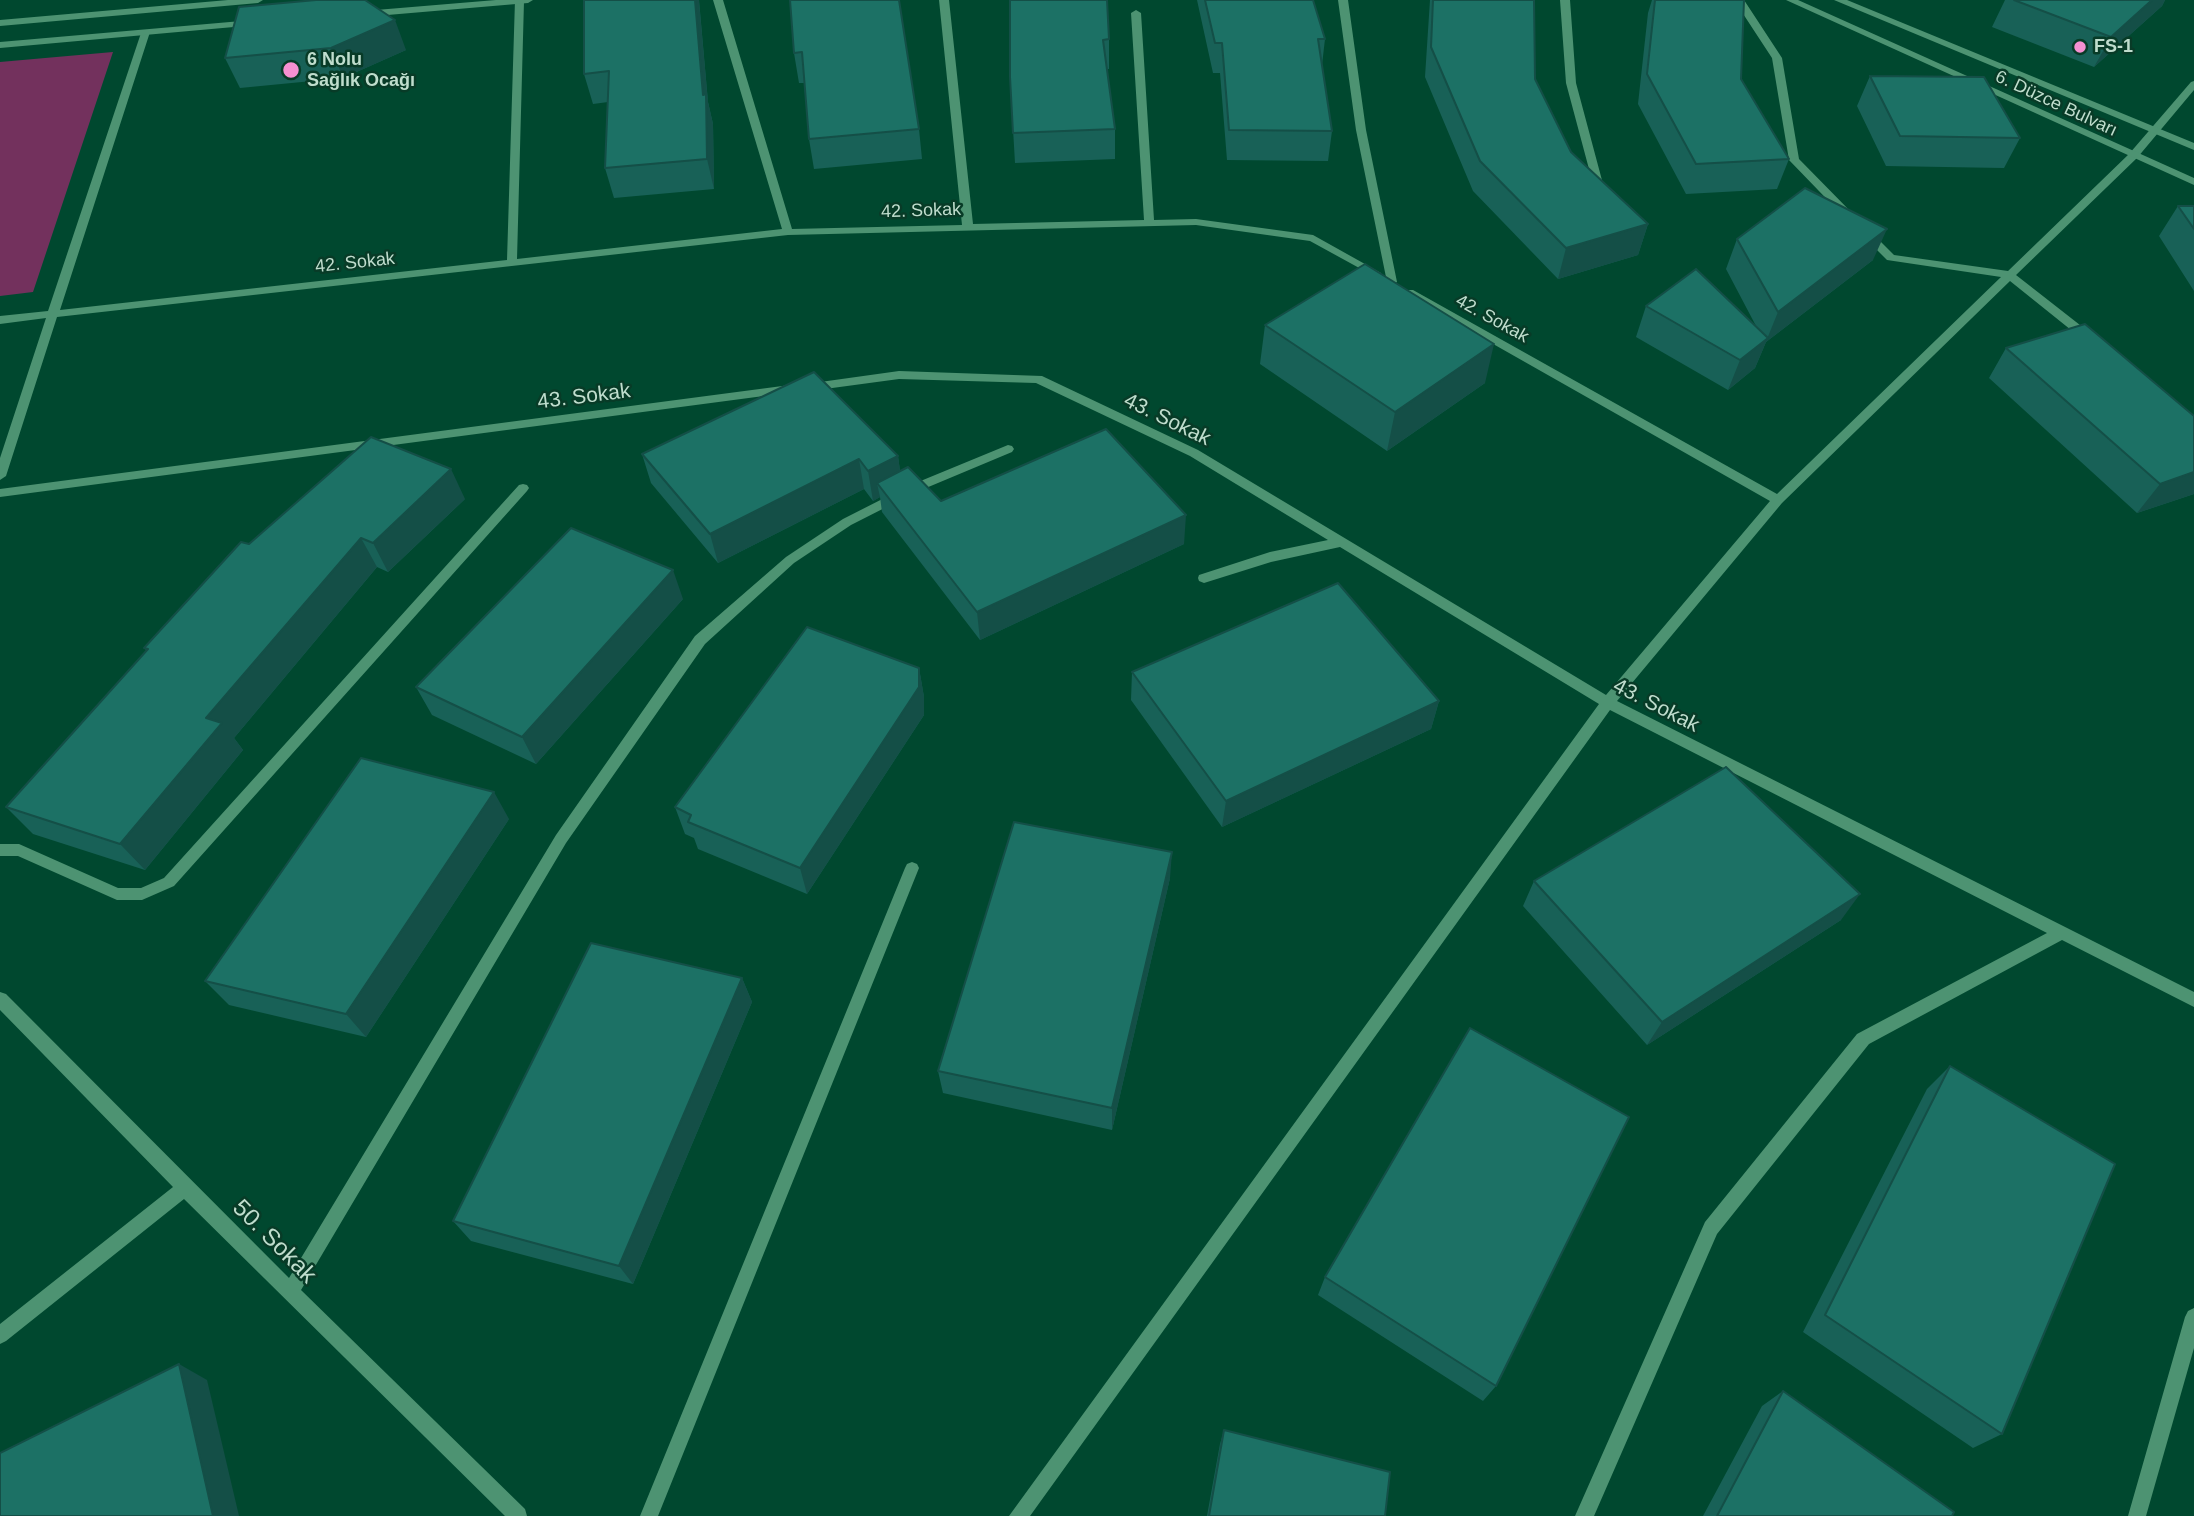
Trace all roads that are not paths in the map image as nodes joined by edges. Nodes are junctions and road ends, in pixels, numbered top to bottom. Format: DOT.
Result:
graph roads {
  1 [pos="258,0"];
  2 [pos="528,0"];
  3 [pos="718,0"];
  4 [pos="944,0"];
  5 [pos="1343,0"];
  6 [pos="1565,0"];
  7 [pos="1739,0"];
  8 [pos="1791,0"];
  9 [pos="1839,0"];
  10 [pos="519,1"];
  11 [pos="1136,12"];
  12 [pos="353,15"];
  13 [pos="270,21"];
  14 [pos="0,23"];
  15 [pos="145,32"];
  16 [pos="0,45"];
  17 [pos="2194,84"];
  18 [pos="2152,131"];
  19 [pos="2194,147"];
  20 [pos="2133,156"];
  21 [pos="2194,182"];
  22 [pos="1598,184"];
  23 [pos="1150,223"];
  24 [pos="968,228"];
  25 [pos="788,232"];
  26 [pos="512,263"];
  27 [pos="2009,275"];
  28 [pos="1392,282"];
  29 [pos="54,314"];
  30 [pos="0,320"];
  31 [pos="2096,344"];
  32 [pos="1007,449"];
  33 [pos="0,476"];
  34 [pos="523,488"];
  35 [pos="0,493"];
  36 [pos="1778,500"];
  37 [pos="1341,542"];
  38 [pos="1204,578"];
  39 [pos="1608,704"];
  40 [pos="0,850"];
  41 [pos="912,868"];
  42 [pos="2061,933"];
  43 [pos="0,999"];
  44 [pos="2194,1000"];
  45 [pos="185,1188"];
  46 [pos="290,1292"];
  47 [pos="2194,1317"];
  48 [pos="0,1335"];
  49 [pos="518,1516"];
  50 [pos="649,1516"];
  51 [pos="1017,1516"];
  52 [pos="1584,1516"];
  53 [pos="2137,1516"];
  1 -- 14 [label="street"];
  2 -- 10 [label="street"];
  3 -- 25 [label="street"];
  4 -- 24 [label="street"];
  5 -- 28 [label="street"];
  6 -- 22 [label="street"];
  7 -- 27 [label="street"];
  8 -- 20 [label="street, 6. Düzce Bulvarı"];
  9 -- 18 [label="street, 6. Düzce Bulvarı"];
  10 -- 12 [label="street"];
  10 -- 26 [label="street"];
  11 -- 23 [label="street"];
  13 -- 15 [label="street"];
  15 -- 16 [label="street"];
  15 -- 29 [label="street"];
  17 -- 18 [label="street"];
  18 -- 19 [label="street, 6. Düzce Bulvarı"];
  18 -- 20 [label="street"];
  20 -- 21 [label="street, 6. Düzce Bulvarı"];
  20 -- 27 [label="street"];
  23 -- 24 [label="street, 42. Sokak"];
  23 -- 28 [label="street, 42. Sokak"];
  24 -- 25 [label="street, 42. Sokak"];
  25 -- 26 [label="street, 42. Sokak"];
  26 -- 29 [label="street, 42. Sokak"];
  27 -- 31 [label="street"];
  27 -- 36 [label="street"];
  28 -- 36 [label="street, 42. Sokak"];
  29 -- 30 [label="street, 42. Sokak"];
  29 -- 33 [label="street"];
  32 -- 46 [label="street"];
  34 -- 40 [label="street"];
  35 -- 37 [label="street, 43. Sokak"];
  36 -- 39 [label="street"];
  37 -- 38 [label="street"];
  37 -- 39 [label="street, 43. Sokak"];
  39 -- 42 [label="street, 43. Sokak"];
  39 -- 51 [label="street"];
  41 -- 50 [label="street"];
  42 -- 44 [label="street, 43. Sokak"];
  42 -- 52 [label="street"];
  43 -- 45 [label="street, 50. Sokak"];
  45 -- 46 [label="street, 50. Sokak"];
  45 -- 48 [label="street"];
  46 -- 49 [label="street, 50. Sokak"];
  47 -- 53 [label="street"];
}
